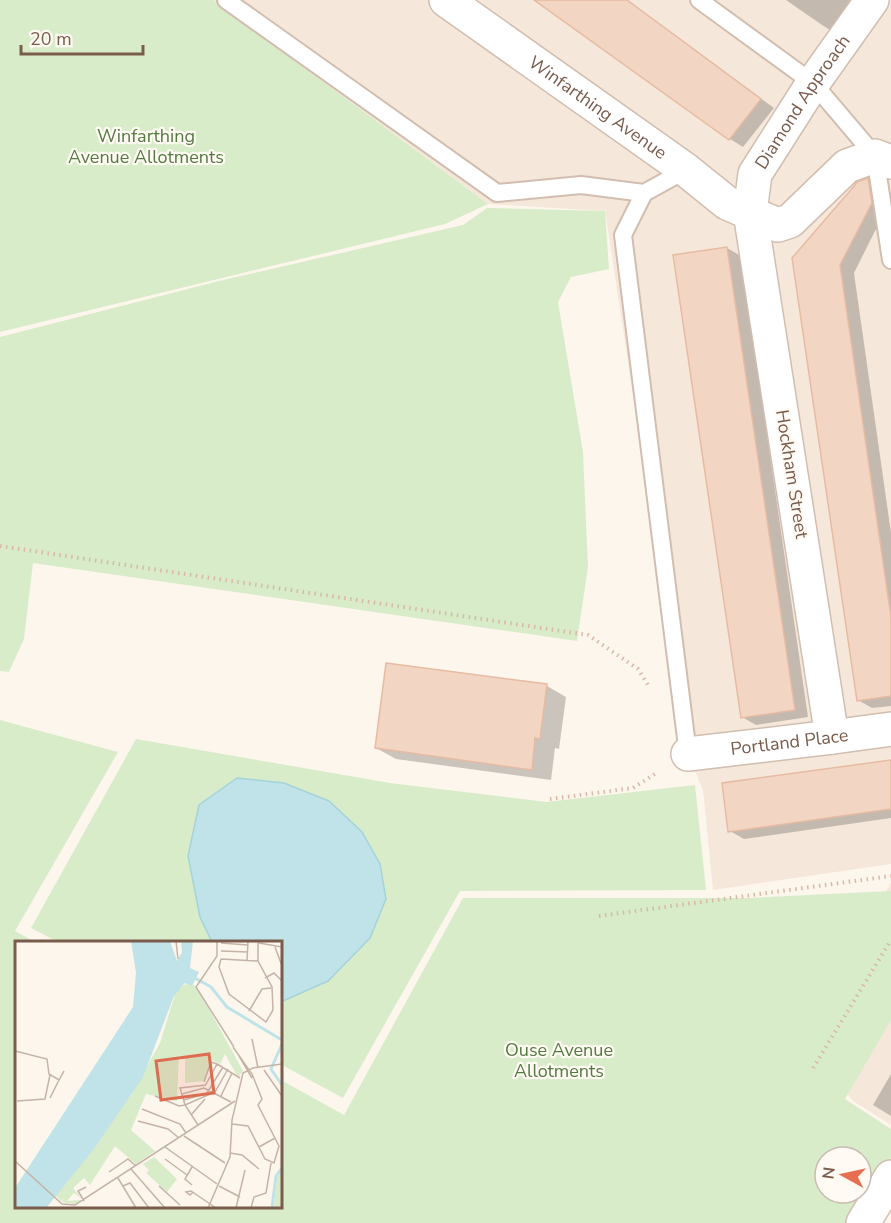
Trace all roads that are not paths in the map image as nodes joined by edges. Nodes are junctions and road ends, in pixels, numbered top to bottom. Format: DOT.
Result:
graph roads {
  1 [pos="226,0"];
  2 [pos="446,0"];
  3 [pos="699,0"];
  4 [pos="873,0"];
  5 [pos="813,83"];
  6 [pos="883,159"];
  7 [pos="686,170"];
  8 [pos="644,194"];
  9 [pos="750,212"];
  10 [pos="891,260"];
  11 [pos="891,729"];
  12 [pos="832,737"];
  13 [pos="688,754"];
  14 [pos="891,1177"];
  15 [pos="863,1223"];
  1 -- 8 [label="lane"];
  2 -- 7 [label="street, Winfarthing Avenue"];
  3 -- 5 [label="lane"];
  4 -- 5 [label="street, Diamond Approach"];
  5 -- 6 [label="lane"];
  5 -- 9 [label="street, Diamond Approach"];
  6 -- 9 [label="street, Winfarthing Avenue"];
  6 -- 10 [label="lane"];
  7 -- 8 [label="lane"];
  7 -- 9 [label="street, Winfarthing Avenue"];
  8 -- 13 [label="lane"];
  9 -- 12 [label="street, Hockham Street"];
  11 -- 12 [label="street, Portland Place"];
  12 -- 13 [label="street, Portland Place"];
  14 -- 15 [label="street"];
}
